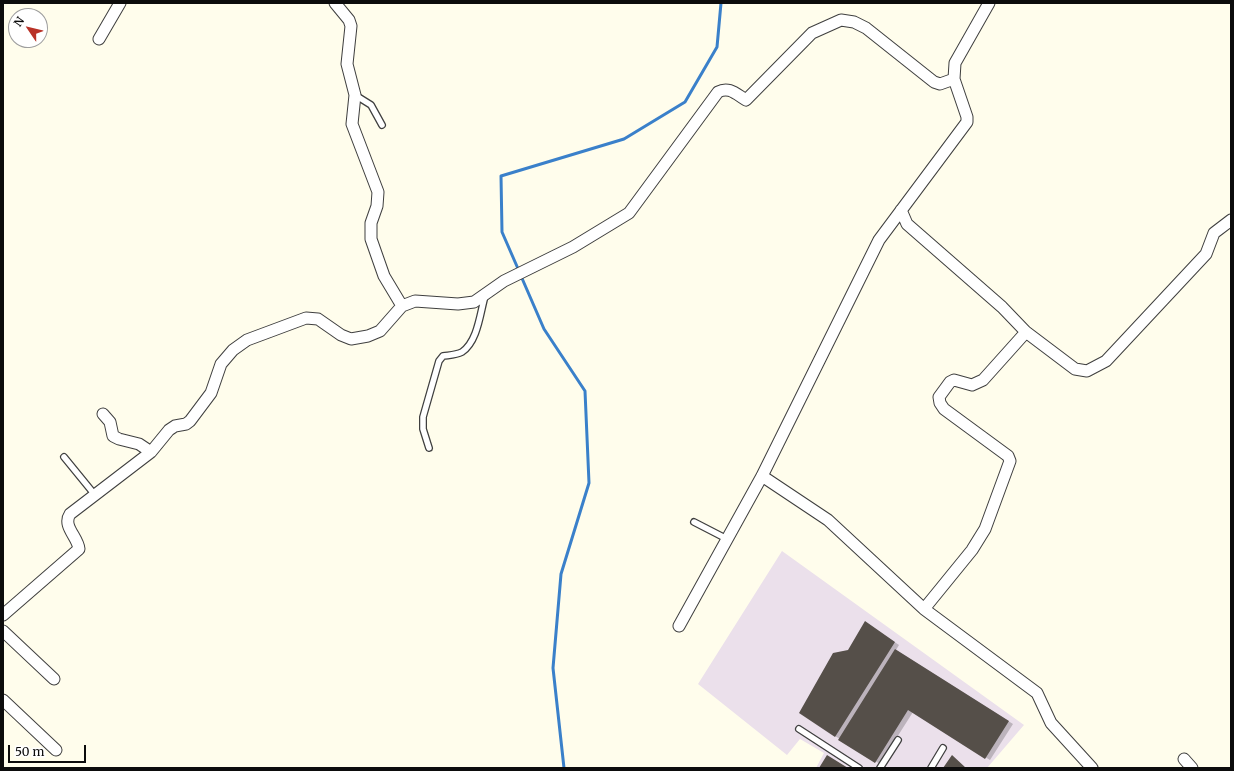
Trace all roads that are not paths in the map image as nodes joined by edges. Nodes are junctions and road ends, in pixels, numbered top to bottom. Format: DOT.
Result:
graph roads {
  1 [pos="120,3"];
  2 [pos="334,3"];
  3 [pos="989,3"];
  4 [pos="98,38"];
  5 [pos="954,79"];
  6 [pos="355,95"];
  7 [pos="382,125"];
  8 [pos="901,210"];
  9 [pos="1231,220"];
  10 [pos="486,293"];
  11 [pos="402,306"];
  12 [pos="1026,332"];
  13 [pos="103,414"];
  14 [pos="429,448"];
  15 [pos="151,452"];
  16 [pos="64,458"];
  17 [pos="762,476"];
  18 [pos="95,495"];
  19 [pos="694,522"];
  20 [pos="727,539"];
  21 [pos="924,609"];
  22 [pos="3,615"];
  23 [pos="679,626"];
  24 [pos="3,632"];
  25 [pos="54,679"];
  26 [pos="3,700"];
  27 [pos="799,728"];
  28 [pos="898,740"];
  29 [pos="943,748"];
  30 [pos="56,750"];
  31 [pos="1184,759"];
  32 [pos="858,768"];
  33 [pos="880,768"];
  34 [pos="931,768"];
  35 [pos="1092,768"];
  36 [pos="1192,768"];
  1 -- 4 [label="street"];
  2 -- 6 [label="street"];
  3 -- 5 [label="street"];
  5 -- 8 [label="street"];
  5 -- 10 [label="street"];
  6 -- 7 [label="lane"];
  6 -- 11 [label="street"];
  8 -- 12 [label="street"];
  8 -- 17 [label="street"];
  9 -- 12 [label="street"];
  10 -- 11 [label="street"];
  10 -- 14 [label="lane"];
  11 -- 15 [label="street"];
  12 -- 21 [label="street"];
  13 -- 15 [label="street"];
  15 -- 18 [label="street"];
  16 -- 18 [label="lane"];
  17 -- 20 [label="street"];
  17 -- 21 [label="street"];
  18 -- 22 [label="street"];
  19 -- 20 [label="lane"];
  20 -- 23 [label="street"];
  21 -- 35 [label="street"];
  24 -- 25 [label="street"];
  26 -- 30 [label="street"];
  27 -- 32 [label="lane"];
  28 -- 33 [label="lane"];
  29 -- 34 [label="lane"];
  31 -- 36 [label="street"];
}
